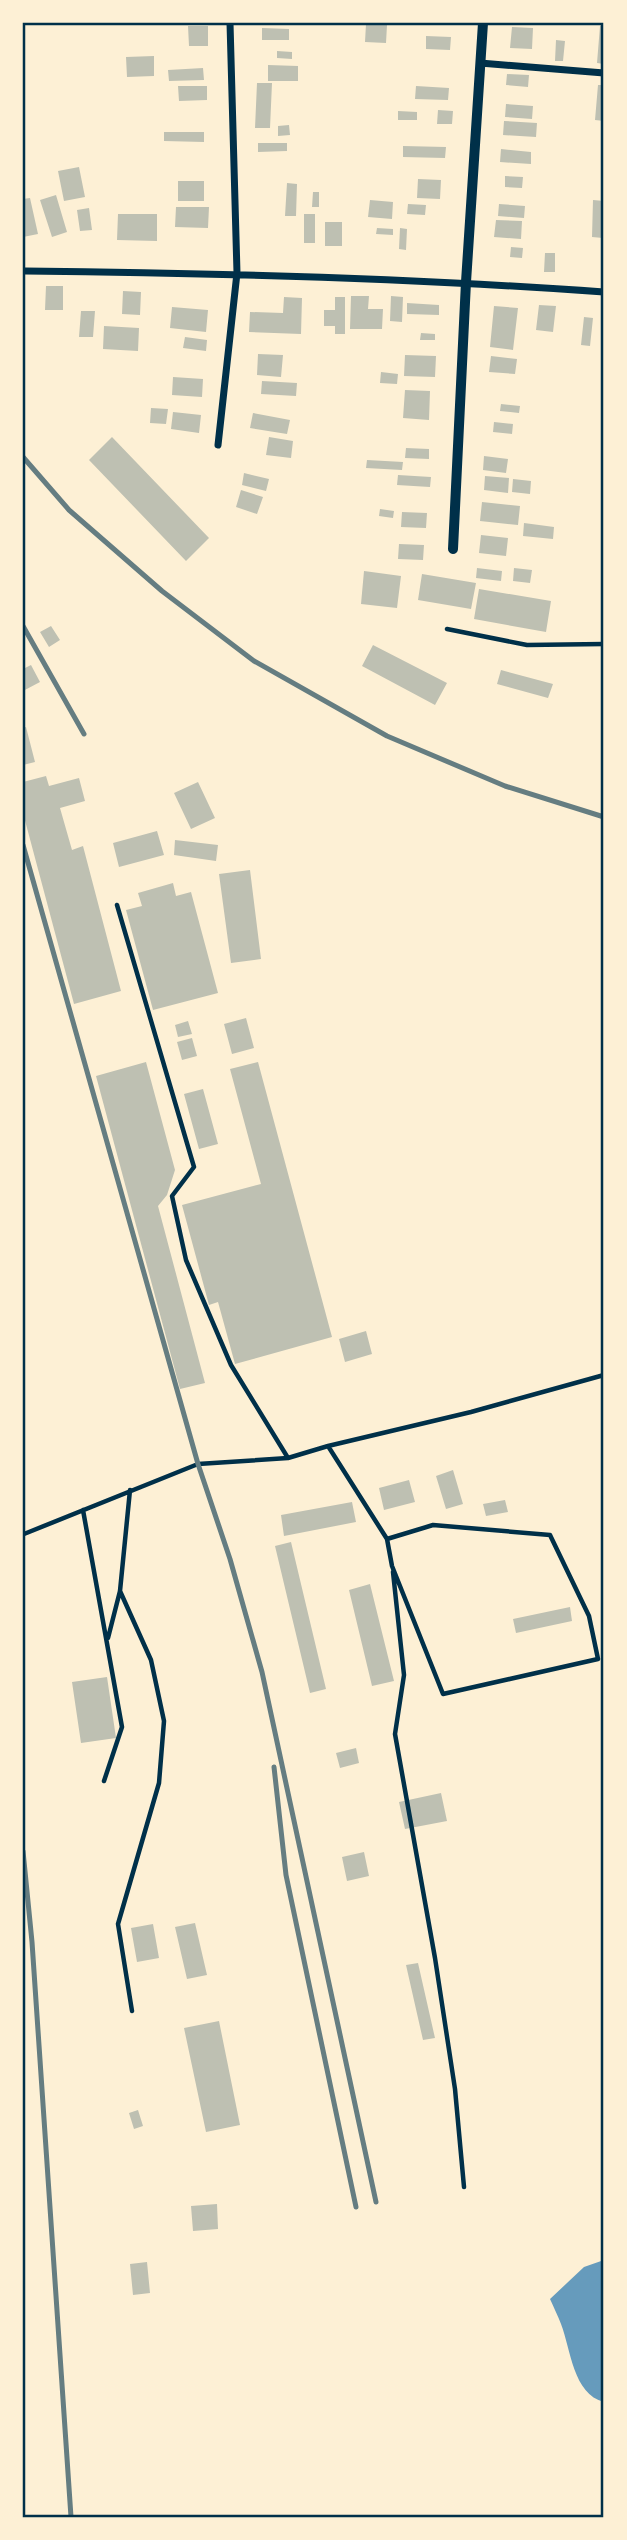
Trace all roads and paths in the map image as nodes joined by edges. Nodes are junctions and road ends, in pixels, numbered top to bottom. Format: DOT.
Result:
graph roads {
  1 [pos="230,23"];
  2 [pos="483,23"];
  3 [pos="481,63"];
  4 [pos="604,73"];
  5 [pos="25,271"];
  6 [pos="237,273"];
  7 [pos="466,282"];
  8 [pos="604,292"];
  9 [pos="218,445"];
  10 [pos="453,549"];
  11 [pos="447,629"];
  12 [pos="604,644"];
  13 [pos="117,905"];
  14 [pos="604,1375"];
  15 [pos="328,1446"];
  16 [pos="288,1458"];
  17 [pos="130,1490"];
  18 [pos="83,1510"];
  19 [pos="24,1534"];
  20 [pos="387,1539"];
  21 [pos="392,1566"];
  22 [pos="120,1591"];
  23 [pos="108,1640"];
  24 [pos="104,1781"];
  25 [pos="132,2011"];
  26 [pos="464,2187"];
  1 -- 6 [label="street"];
  2 -- 3 [label="street"];
  3 -- 4 [label="street"];
  3 -- 7 [label="street"];
  5 -- 6 [label="street"];
  6 -- 7 [label="street"];
  6 -- 9 [label="street"];
  7 -- 8 [label="street"];
  7 -- 10 [label="street"];
  11 -- 12 [label="lane"];
  13 -- 16 [label="lane"];
  14 -- 15 [label="lane"];
  15 -- 16 [label="lane"];
  15 -- 20 [label="lane"];
  16 -- 17 [label="lane"];
  17 -- 18 [label="lane"];
  17 -- 22 [label="lane"];
  18 -- 19 [label="lane"];
  18 -- 23 [label="lane"];
  20 -- 21 [label="lane"];
  20 -- 21 [label="lane"];
  21 -- 26 [label="lane"];
  22 -- 23 [label="lane"];
  22 -- 25 [label="lane"];
  23 -- 24 [label="lane"];
}
